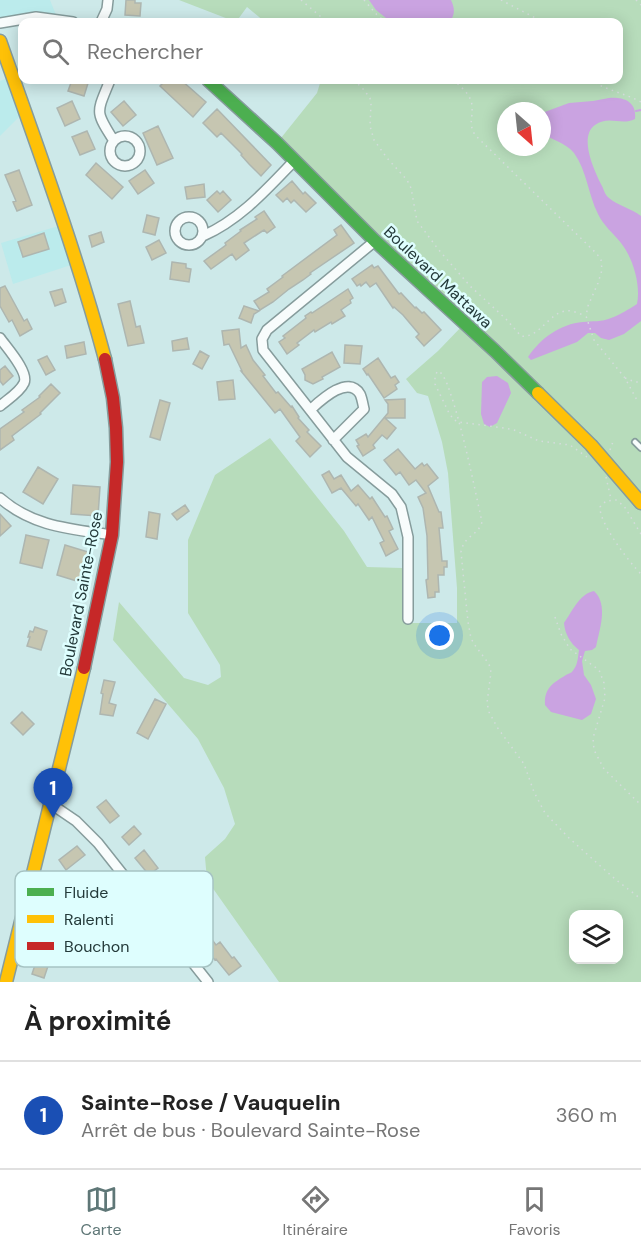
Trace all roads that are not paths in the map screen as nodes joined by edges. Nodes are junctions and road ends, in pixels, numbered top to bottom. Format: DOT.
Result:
graph roads {
  1 [pos="108,0"];
  2 [pos="103,18"];
  3 [pos="18,20"];
  4 [pos="0,23"];
  5 [pos="0,41"];
  6 [pos="108,84"];
  7 [pos="212,84"];
  8 [pos="114,141"];
  9 [pos="295,160"];
  10 [pos="203,236"];
  11 [pos="375,241"];
  12 [pos="0,338"];
  13 [pos="0,406"];
  14 [pos="310,410"];
  15 [pos="333,440"];
  16 [pos="635,442"];
  17 [pos="641,448"];
  18 [pos="0,498"];
  19 [pos="641,503"];
  20 [pos="112,535"];
  21 [pos="408,619"];
  22 [pos="51,804"];
  23 [pos="34,871"];
  24 [pos="120,871"];
  25 [pos="15,946"];
  26 [pos="196,967"];
  27 [pos="6,982"];
  28 [pos="208,982"];
  1 -- 2 [label="street"];
  3 -- 4 [label="street"];
  5 -- 20 [label="street, Boulevard Sainte-Rose"];
  6 -- 8 [label="street"];
  7 -- 9 [label="street, Boulevard Mattawa"];
  9 -- 10 [label="street"];
  9 -- 11 [label="street, Boulevard Mattawa"];
  11 -- 14 [label="street"];
  11 -- 19 [label="street, Boulevard Mattawa"];
  12 -- 13 [label="street"];
  14 -- 15 [label="street"];
  14 -- 15 [label="street"];
  15 -- 21 [label="street"];
  16 -- 17 [label="lane"];
  18 -- 20 [label="street"];
  20 -- 22 [label="street, Boulevard Sainte-Rose"];
  22 -- 23 [label="street, Boulevard Sainte-Rose"];
  22 -- 24 [label="street"];
  25 -- 27 [label="street, Boulevard Sainte-Rose"];
  26 -- 28 [label="street"];
}
